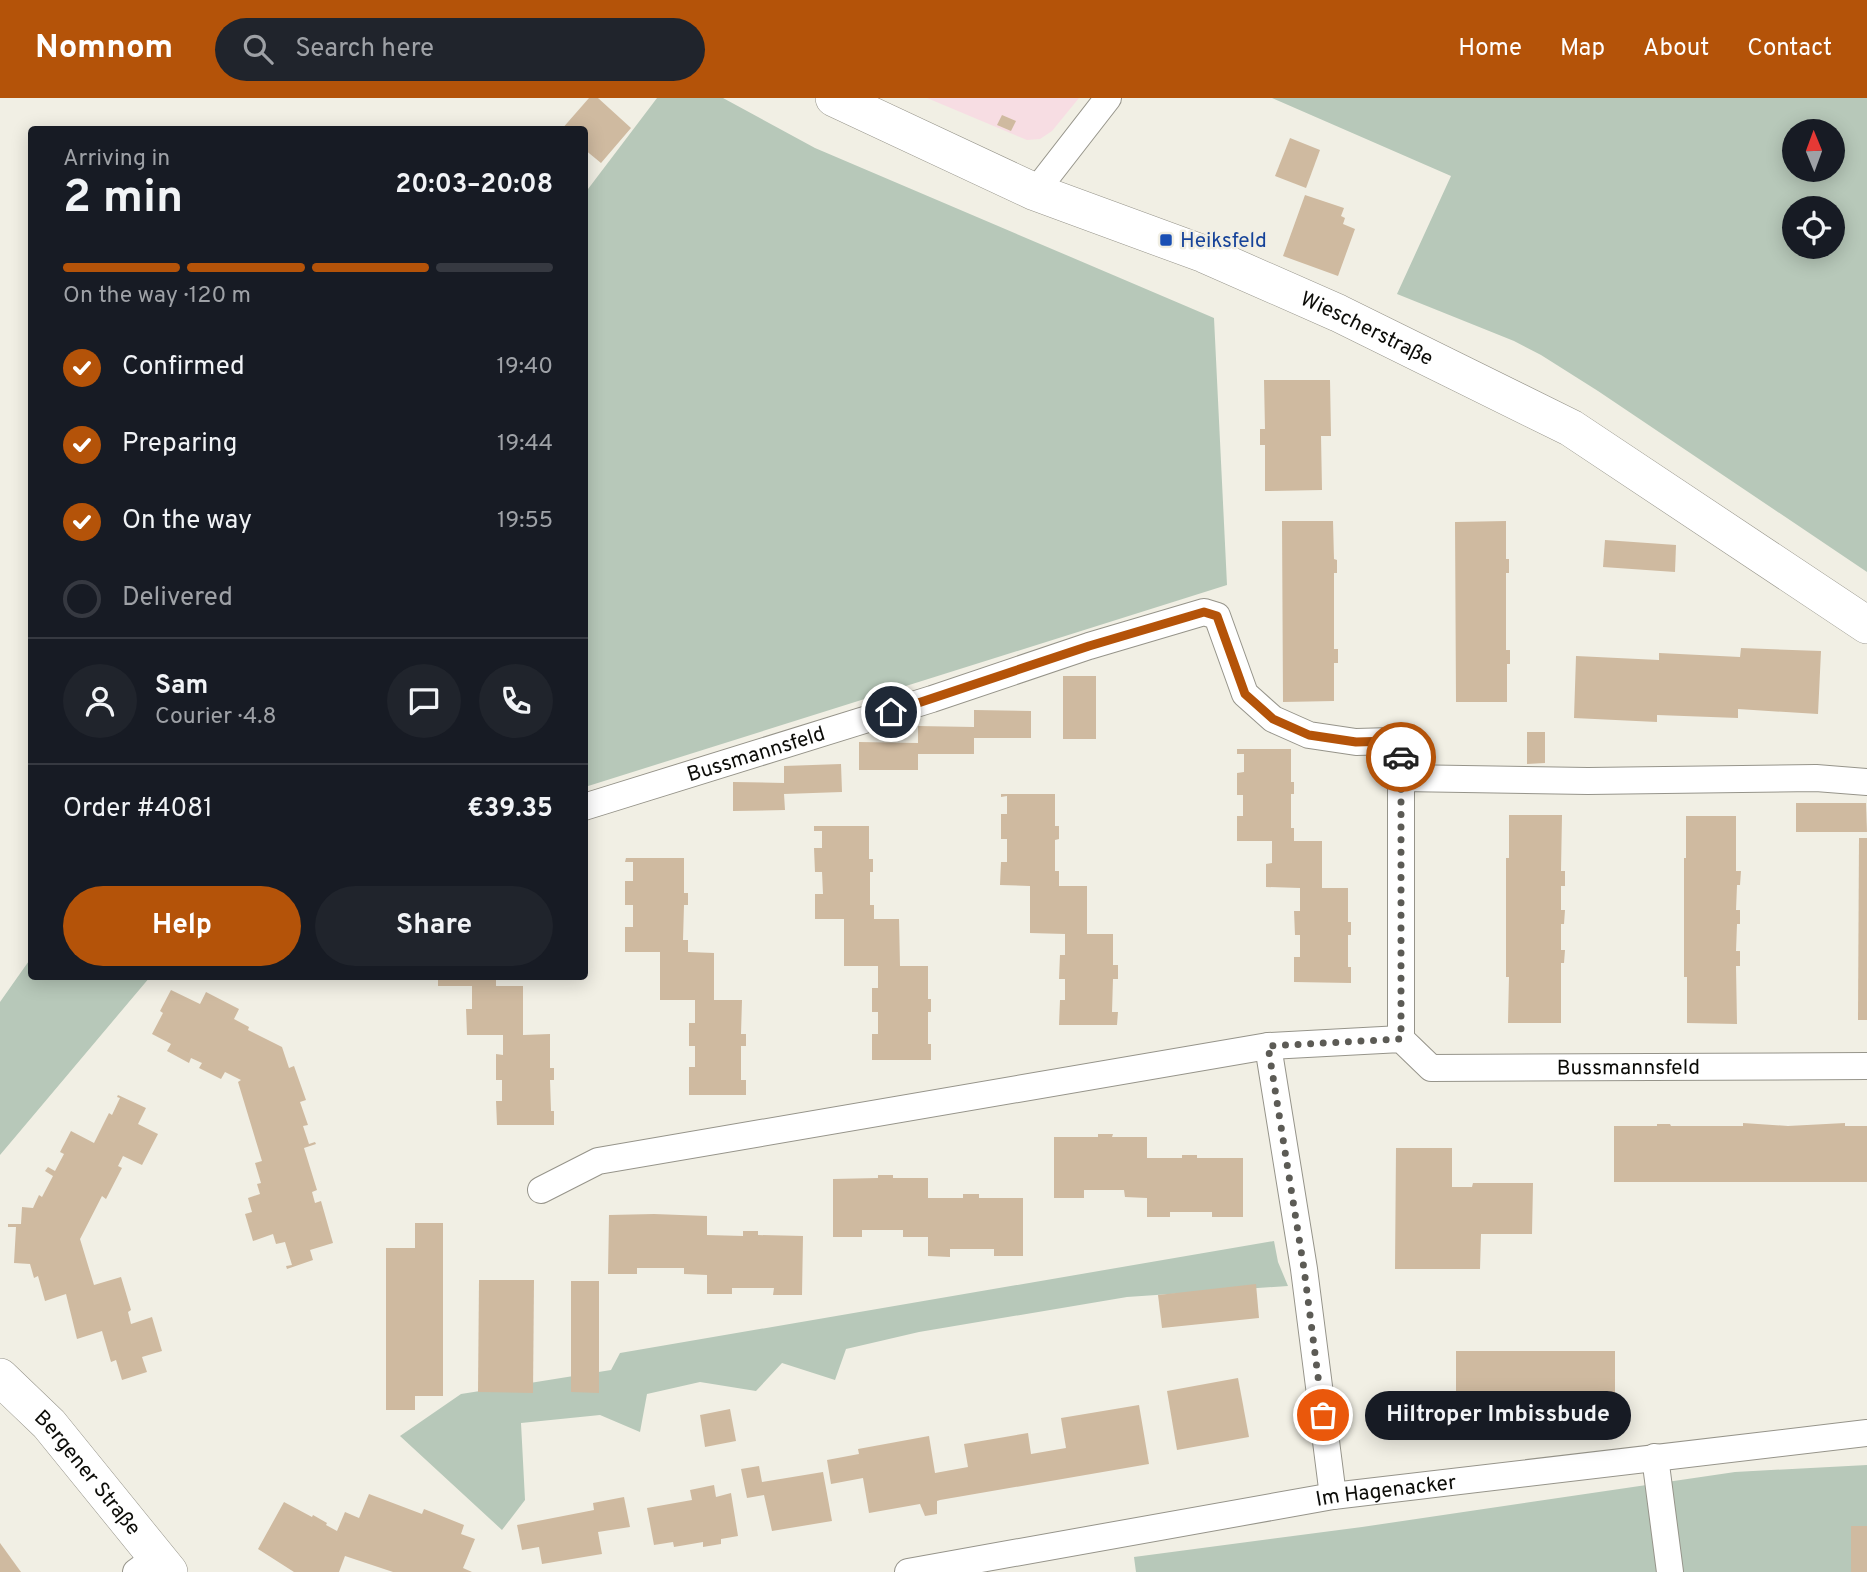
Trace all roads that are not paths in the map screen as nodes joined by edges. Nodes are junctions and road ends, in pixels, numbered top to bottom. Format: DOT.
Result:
graph roads {
  1 [pos="834,98"];
  2 [pos="1108,98"];
  3 [pos="1035,192"];
  4 [pos="1867,625"];
  5 [pos="1402,778"];
  6 [pos="1867,782"];
  7 [pos="588,806"];
  8 [pos="1401,1039"];
  9 [pos="1268,1046"];
  10 [pos="1867,1066"];
  11 [pos="541,1190"];
  12 [pos="0,1377"];
  13 [pos="1867,1433"];
  14 [pos="1655,1457"];
  15 [pos="1333,1496"];
  16 [pos="154,1567"];
  17 [pos="908,1572"];
  18 [pos="1670,1572"];
  1 -- 3 [label="main road, Wiescherstraße"];
  2 -- 3 [label="street"];
  3 -- 4 [label="main road, Wiescherstraße"];
  5 -- 6 [label="street"];
  5 -- 7 [label="street, Bussmannsfeld"];
  5 -- 8 [label="street, Bussmannsfeld"];
  8 -- 9 [label="street"];
  8 -- 10 [label="street, Bussmannsfeld"];
  9 -- 11 [label="street"];
  9 -- 15 [label="street"];
  12 -- 16 [label="main road, Bergener Straße"];
  13 -- 14 [label="street, Im Hagenacker"];
  14 -- 15 [label="street, Im Hagenacker"];
  14 -- 18 [label="street"];
  15 -- 17 [label="street, Im Hagenacker"];
}
